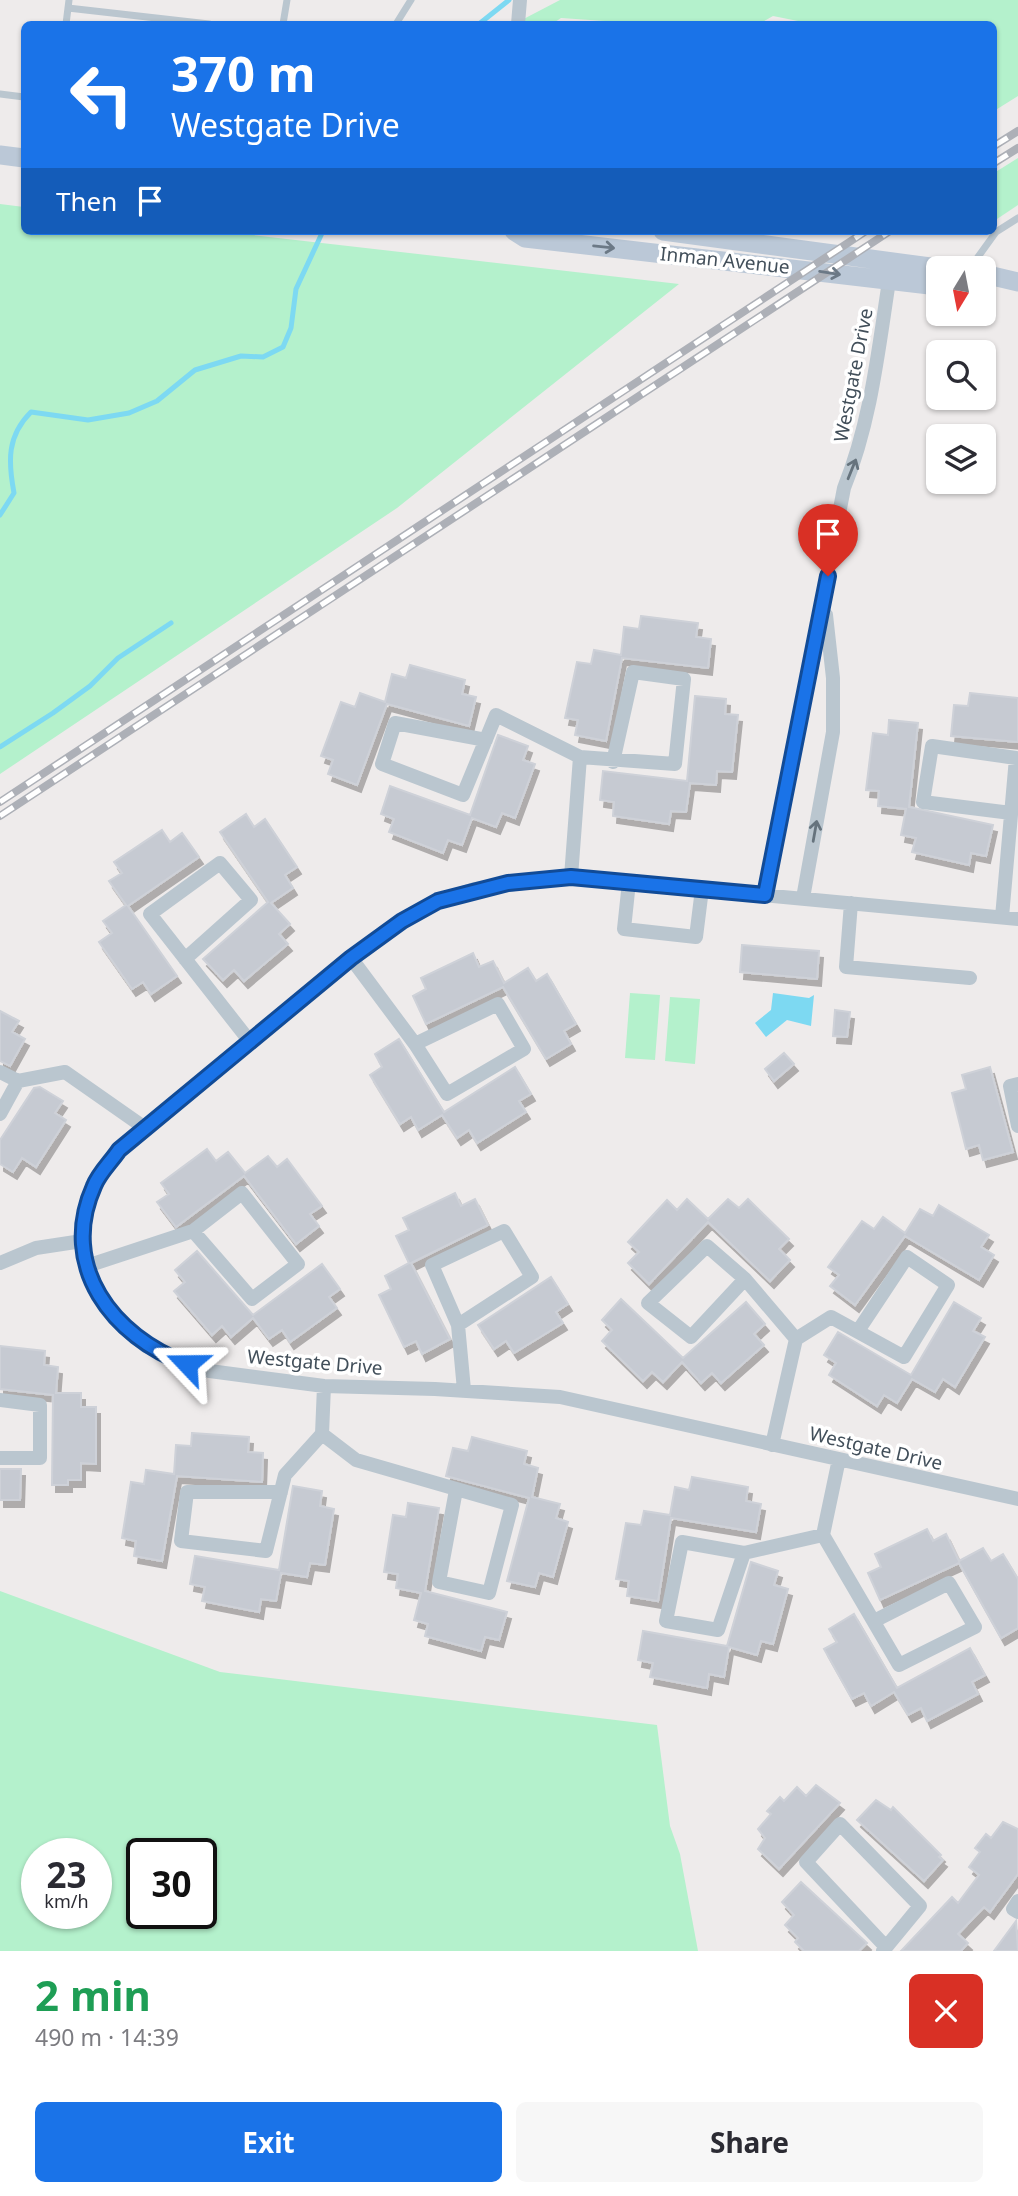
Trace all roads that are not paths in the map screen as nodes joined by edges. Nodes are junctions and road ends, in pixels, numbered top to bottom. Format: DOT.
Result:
graph roads {
  1 [pos="287,0"];
  2 [pos="411,0"];
  3 [pos="69,4"];
  4 [pos="126,15"];
  5 [pos="125,21"];
  6 [pos="181,21"];
  7 [pos="284,21"];
  8 [pos="398,21"];
  9 [pos="0,94"];
  10 [pos="21,97"];
  11 [pos="0,155"];
  12 [pos="21,158"];
  13 [pos="1016,221"];
  14 [pos="997,231"];
  15 [pos="520,235"];
  16 [pos="716,235"];
  17 [pos="994,235"];
  18 [pos="754,238"];
  19 [pos="979,256"];
  20 [pos="926,266"];
  21 [pos="996,277"];
  22 [pos="889,281"];
  23 [pos="1018,283"];
  24 [pos="926,285"];
  25 [pos="996,287"];
  26 [pos="825,599"];
  27 [pos="486,740"];
  28 [pos="580,757"];
  29 [pos="613,762"];
  30 [pos="1012,813"];
  31 [pos="571,877"];
  32 [pos="629,882"];
  33 [pos="702,889"];
  34 [pos="765,895"];
  35 [pos="803,898"];
  36 [pos="851,903"];
  37 [pos="1002,917"];
  38 [pos="1018,919"];
  39 [pos="351,958"];
  40 [pos="185,959"];
  41 [pos="970,978"];
  42 [pos="251,1043"];
  43 [pos="415,1044"];
  44 [pos="0,1072"];
  45 [pos="18,1081"];
  46 [pos="1018,1084"];
  47 [pos="0,1114"];
  48 [pos="1018,1126"];
  49 [pos="145,1128"];
  50 [pos="193,1231"];
  51 [pos="82,1241"];
  52 [pos="0,1263"];
  53 [pos="87,1266"];
  54 [pos="745,1279"];
  55 [pos="458,1325"];
  56 [pos="858,1331"];
  57 [pos="796,1339"];
  58 [pos="324,1386"];
  59 [pos="464,1390"];
  60 [pos="0,1400"];
  61 [pos="322,1434"];
  62 [pos="772,1445"];
  63 [pos="0,1458"];
  64 [pos="839,1460"];
  65 [pos="456,1490"];
  66 [pos="281,1492"];
  67 [pos="1018,1499"];
  68 [pos="823,1535"];
  69 [pos="744,1553"];
  70 [pos="874,1621"];
  71 [pos="1018,1900"];
  72 [pos="1018,1912"];
  73 [pos="884,1948"];
  1 -- 7 [label="lane"];
  2 -- 8 [label="lane"];
  3 -- 4 [label="lane"];
  4 -- 5 [label="lane"];
  4 -- 6 [label="lane"];
  9 -- 10 [label="lane"];
  11 -- 12 [label="main road"];
  13 -- 14 [label="lane"];
  15 -- 22 [label="main road, Inman Avenue, one-way"];
  16 -- 18 [label="main road, Inman Avenue"];
  17 -- 19 [label="lane"];
  18 -- 20 [label="main road, Inman Avenue"];
  21 -- 23 [label="main road"];
  22 -- 24 [label="main road, Inman Avenue"];
  26 -- 22 [label="street, Westgate Drive, one-way"];
  23 -- 25 [label="main road"];
  26 -- 34 [label="street, Westgate Drive"];
  35 -- 26 [label="street, Westgate Drive, one-way"];
  27 -- 27 [label="street"];
  27 -- 28 [label="street"];
  28 -- 29 [label="street"];
  28 -- 31 [label="street"];
  29 -- 29 [label="street"];
  30 -- 30 [label="street"];
  30 -- 37 [label="street"];
  31 -- 32 [label="street, Westgate Drive"];
  31 -- 39 [label="street, Westgate Drive"];
  32 -- 33 [label="street, Westgate Drive"];
  32 -- 33 [label="street"];
  33 -- 34 [label="street, Westgate Drive"];
  34 -- 35 [label="street, Westgate Drive"];
  35 -- 36 [label="street, Westgate Drive"];
  36 -- 37 [label="street, Westgate Drive"];
  36 -- 41 [label="street"];
  37 -- 38 [label="street, Westgate Drive"];
  39 -- 42 [label="street, Westgate Drive"];
  39 -- 43 [label="street"];
  40 -- 40 [label="street"];
  40 -- 42 [label="street"];
  42 -- 49 [label="street, Westgate Drive"];
  43 -- 43 [label="street"];
  44 -- 45 [label="street"];
  45 -- 47 [label="street"];
  45 -- 49 [label="street"];
  46 -- 48 [label="street"];
  49 -- 51 [label="street, Westgate Drive"];
  50 -- 50 [label="street"];
  50 -- 53 [label="street"];
  51 -- 52 [label="street"];
  51 -- 53 [label="street, Westgate Drive"];
  53 -- 58 [label="street, Westgate Drive"];
  54 -- 54 [label="street"];
  54 -- 57 [label="street"];
  55 -- 55 [label="street"];
  55 -- 59 [label="street"];
  56 -- 56 [label="street"];
  56 -- 57 [label="street"];
  57 -- 62 [label="street"];
  58 -- 59 [label="street, Westgate Drive"];
  58 -- 61 [label="street"];
  59 -- 62 [label="street, Westgate Drive"];
  60 -- 63 [label="street"];
  61 -- 65 [label="street"];
  61 -- 66 [label="street"];
  62 -- 64 [label="street, Westgate Drive"];
  64 -- 67 [label="street, Westgate Drive"];
  64 -- 68 [label="street"];
  65 -- 65 [label="street"];
  66 -- 66 [label="street"];
  68 -- 69 [label="street"];
  68 -- 70 [label="street"];
  69 -- 69 [label="street"];
  70 -- 70 [label="street"];
  71 -- 72 [label="street"];
  73 -- 73 [label="street"];
}
